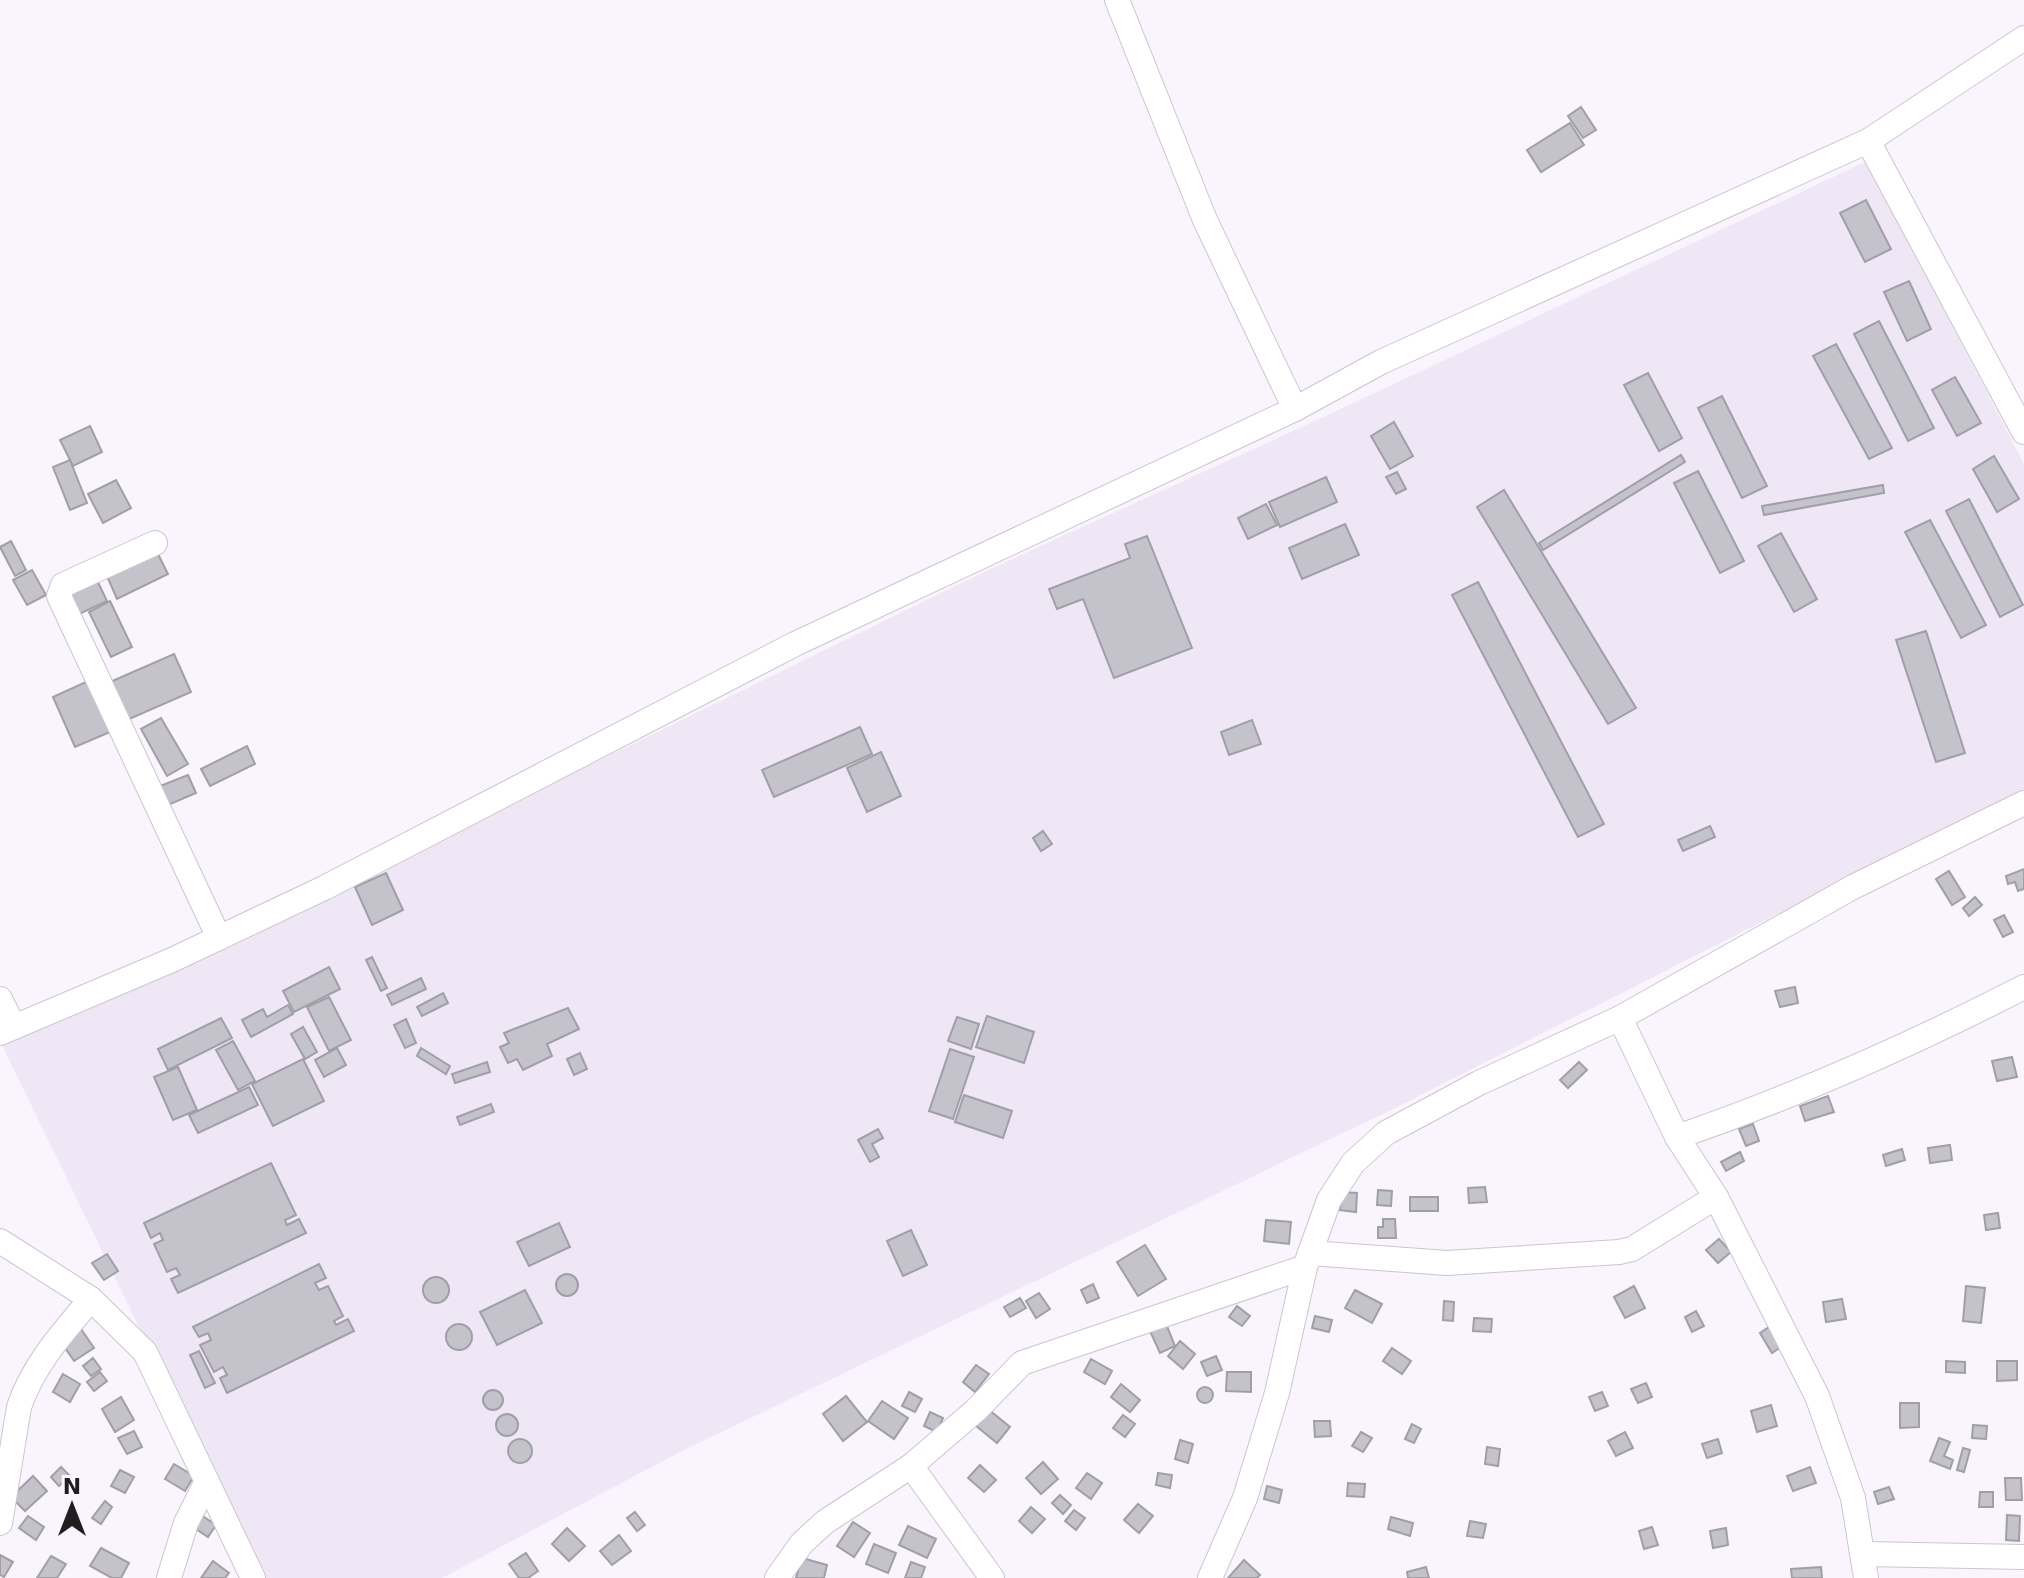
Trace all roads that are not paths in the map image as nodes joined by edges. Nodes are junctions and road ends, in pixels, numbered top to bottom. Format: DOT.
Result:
graph roads {
  1 [pos="1117,0"];
  2 [pos="2024,38"];
  3 [pos="1868,141"];
  4 [pos="1295,409"];
  5 [pos="2024,432"];
  6 [pos="155,543"];
  7 [pos="2024,803"];
  8 [pos="219,938"];
  9 [pos="2024,987"];
  10 [pos="0,999"];
  11 [pos="1620,1018"];
  12 [pos="7,1030"];
  13 [pos="1677,1137"];
  14 [pos="1716,1197"];
  15 [pos="0,1241"];
  16 [pos="1308,1260"];
  17 [pos="91,1299"];
  18 [pos="911,1466"];
  19 [pos="207,1481"];
  20 [pos="0,1523"];
  21 [pos="2024,1557"];
  22 [pos="1865,1566"];
  23 [pos="169,1578"];
  24 [pos="253,1578"];
  25 [pos="777,1578"];
  26 [pos="992,1578"];
  27 [pos="1210,1578"];
  1 -- 4 [label="street"];
  2 -- 3 [label="street"];
  3 -- 4 [label="street"];
  3 -- 5 [label="street"];
  4 -- 8 [label="street"];
  6 -- 8 [label="street"];
  7 -- 11 [label="street"];
  8 -- 12 [label="street"];
  9 -- 13 [label="street"];
  10 -- 12 [label="street"];
  11 -- 13 [label="street"];
  11 -- 16 [label="street"];
  13 -- 14 [label="street"];
  14 -- 16 [label="street"];
  14 -- 22 [label="street"];
  15 -- 17 [label="street"];
  16 -- 18 [label="street"];
  16 -- 27 [label="street"];
  17 -- 19 [label="street"];
  17 -- 20 [label="street"];
  18 -- 25 [label="street"];
  18 -- 26 [label="street"];
  19 -- 23 [label="street"];
  19 -- 24 [label="street"];
  21 -- 22 [label="street"];
}
